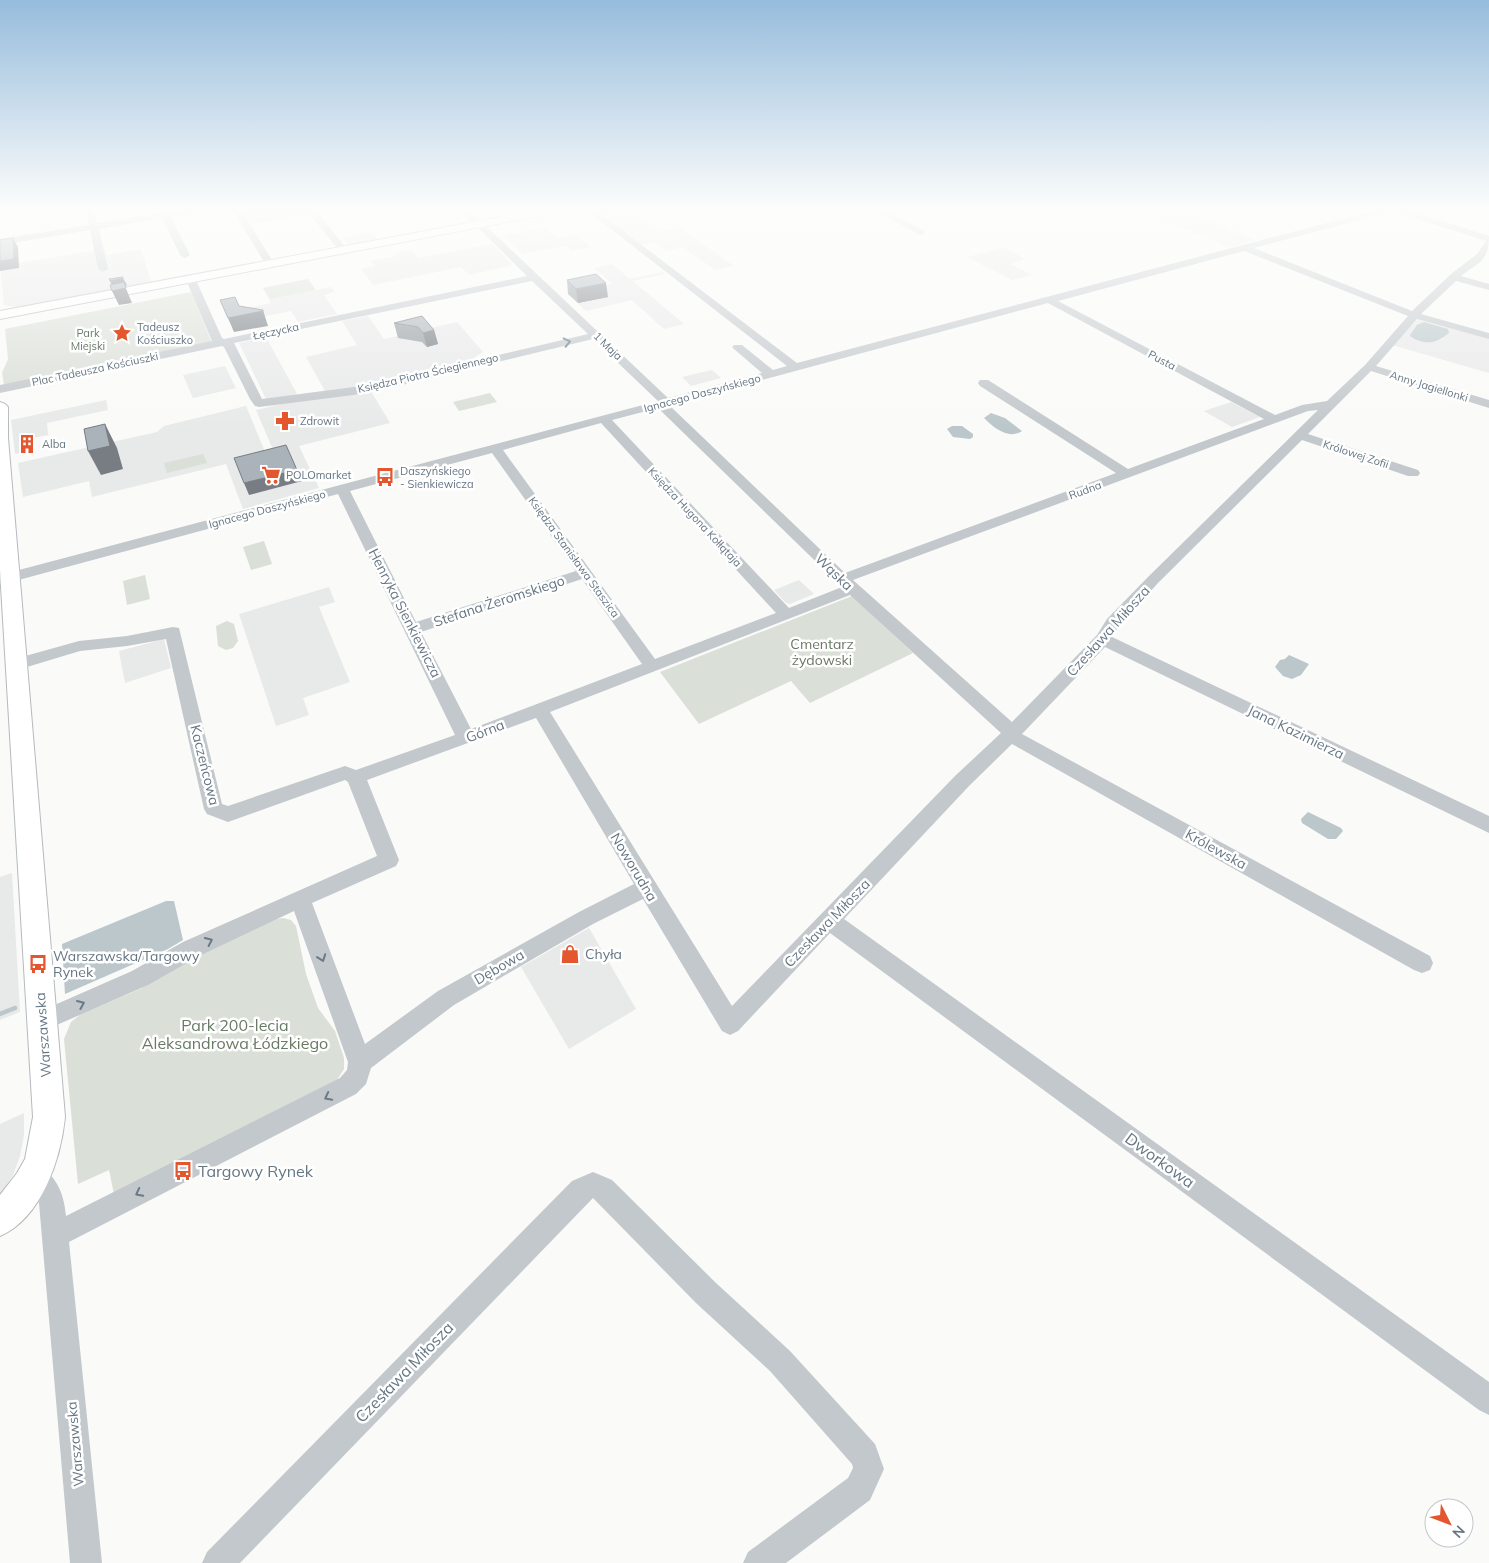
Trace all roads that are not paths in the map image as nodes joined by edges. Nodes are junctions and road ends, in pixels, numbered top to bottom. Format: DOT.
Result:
graph roads {
  1 [pos="186,281"];
  2 [pos="191,281"];
  3 [pos="517,281"];
  4 [pos="540,281"];
  5 [pos="683,281"];
  6 [pos="1121,281"];
  7 [pos="1327,281"];
  8 [pos="1451,281"];
  9 [pos="1467,281"];
  10 [pos="1489,286"];
  11 [pos="1049,300"];
  12 [pos="0,315"];
  13 [pos="1415,316"];
  14 [pos="596,335"];
  15 [pos="1489,336"];
  16 [pos="223,342"];
  17 [pos="738,347"];
  18 [pos="537,348"];
  19 [pos="1369,367"];
  20 [pos="796,368"];
  21 [pos="772,375"];
  22 [pos="984,383"];
  23 [pos="0,389"];
  24 [pos="664,403"];
  25 [pos="1328,404"];
  26 [pos="1489,404"];
  27 [pos="0,407"];
  28 [pos="604,419"];
  29 [pos="1274,420"];
  30 [pos="1299,435"];
  31 [pos="496,448"];
  32 [pos="1,465"];
  33 [pos="1413,473"];
  34 [pos="1126,474"];
  35 [pos="342,489"];
  36 [pos="3,518"];
  37 [pos="585,573"];
  38 [pos="5,579"];
  39 [pos="847,584"];
  40 [pos="786,614"];
  41 [pos="414,629"];
  42 [pos="1103,639"];
  43 [pos="17,664"];
  44 [pos="652,666"];
  45 [pos="540,709"];
  46 [pos="1012,734"];
  47 [pos="466,738"];
  48 [pos="356,777"];
  49 [pos="1489,825"];
  50 [pos="647,887"];
  51 [pos="300,900"];
  52 [pos="830,921"];
  53 [pos="1422,963"];
  54 [pos="42,1020"];
  55 [pos="730,1024"];
  56 [pos="360,1062"];
  57 [pos="34,1177"];
  58 [pos="0,1218"];
  59 [pos="56,1235"];
  60 [pos="1489,1400"];
  61 [pos="86,1563"];
  62 [pos="218,1563"];
  63 [pos="759,1563"];
  1 -- 12 [label="main road"];
  2 -- 16 [label="street"];
  3 -- 16 [label="street, Łęczycka"];
  4 -- 14 [label="street, 1 Maja"];
  5 -- 20 [label="street"];
  6 -- 11 [label="street, Ignacego Daszyńskiego"];
  7 -- 13 [label="street"];
  8 -- 13 [label="street, Czesława Miłosza"];
  9 -- 10 [label="street"];
  11 -- 20 [label="street, Ignacego Daszyńskiego"];
  11 -- 29 [label="street, Pusta"];
  13 -- 15 [label="street"];
  13 -- 19 [label="street, Czesława Miłosza"];
  18 -- 14 [label="street, Księdza Piotra Ściegiennego, one-way"];
  14 -- 24 [label="street, 1 Maja"];
  16 -- 18 [label="street, Księdza Piotra Ściegiennego"];
  16 -- 23 [label="street, Plac Tadeusza Kościuszki"];
  17 -- 21 [label="street"];
  19 -- 25 [label="street, Czesława Miłosza"];
  19 -- 26 [label="street, Anny Jagiellonki"];
  20 -- 21 [label="street, Ignacego Daszyńskiego"];
  21 -- 24 [label="street, Ignacego Daszyńskiego"];
  22 -- 34 [label="street"];
  24 -- 28 [label="street, Ignacego Daszyńskiego"];
  24 -- 39 [label="street, Wąska"];
  25 -- 29 [label="street, Rudna"];
  25 -- 30 [label="street, Czesława Miłosza"];
  27 -- 32 [label="main road, Warszawska"];
  28 -- 31 [label="street, Ignacego Daszyńskiego"];
  28 -- 40 [label="street, Księdza Hugona Kołłątaja"];
  29 -- 34 [label="street, Rudna"];
  30 -- 33 [label="street, Królowej Zofii"];
  30 -- 42 [label="street, Czesława Miłosza"];
  31 -- 35 [label="street, Ignacego Daszyńskiego"];
  31 -- 37 [label="street, Księdza Stanisława Staszica"];
  32 -- 36 [label="main road, Warszawska"];
  34 -- 39 [label="street, Rudna"];
  35 -- 38 [label="street, Ignacego Daszyńskiego"];
  35 -- 41 [label="street, Henryka Sienkiewicza"];
  36 -- 38 [label="main road, Warszawska"];
  37 -- 41 [label="street, Stefana Żeromskiego"];
  37 -- 44 [label="street, Księdza Stanisława Staszica"];
  38 -- 43 [label="main road, Warszawska"];
  39 -- 40 [label="street, Rudna"];
  39 -- 46 [label="street, Wąska"];
  40 -- 44 [label="street, Górna"];
  41 -- 47 [label="street, Henryka Sienkiewicza"];
  42 -- 46 [label="street, Czesława Miłosza"];
  42 -- 49 [label="street, Jana Kazimierza"];
  43 -- 48 [label="street, Kaczeńcowa"];
  43 -- 54 [label="main road, Warszawska"];
  44 -- 45 [label="street, Górna"];
  45 -- 47 [label="street, Górna"];
  45 -- 50 [label="street, Noworudna"];
  46 -- 52 [label="street, Czesława Miłosza"];
  46 -- 53 [label="street, Królewska"];
  47 -- 48 [label="street, Górna"];
  48 -- 51 [label="street"];
  50 -- 55 [label="street, Noworudna"];
  50 -- 56 [label="street, Dębowa"];
  54 -- 51 [label="street, one-way"];
  51 -- 56 [label="street, one-way"];
  52 -- 55 [label="street, Czesława Miłosza"];
  52 -- 60 [label="street, Dworkowa"];
  54 -- 57 [label="main road, Warszawska"];
  56 -- 59 [label="street, one-way"];
  57 -- 58 [label="main road"];
  57 -- 59 [label="street, Warszawska"];
  59 -- 61 [label="street, Warszawska"];
  62 -- 63 [label="street, Czesława Miłosza"];
}
